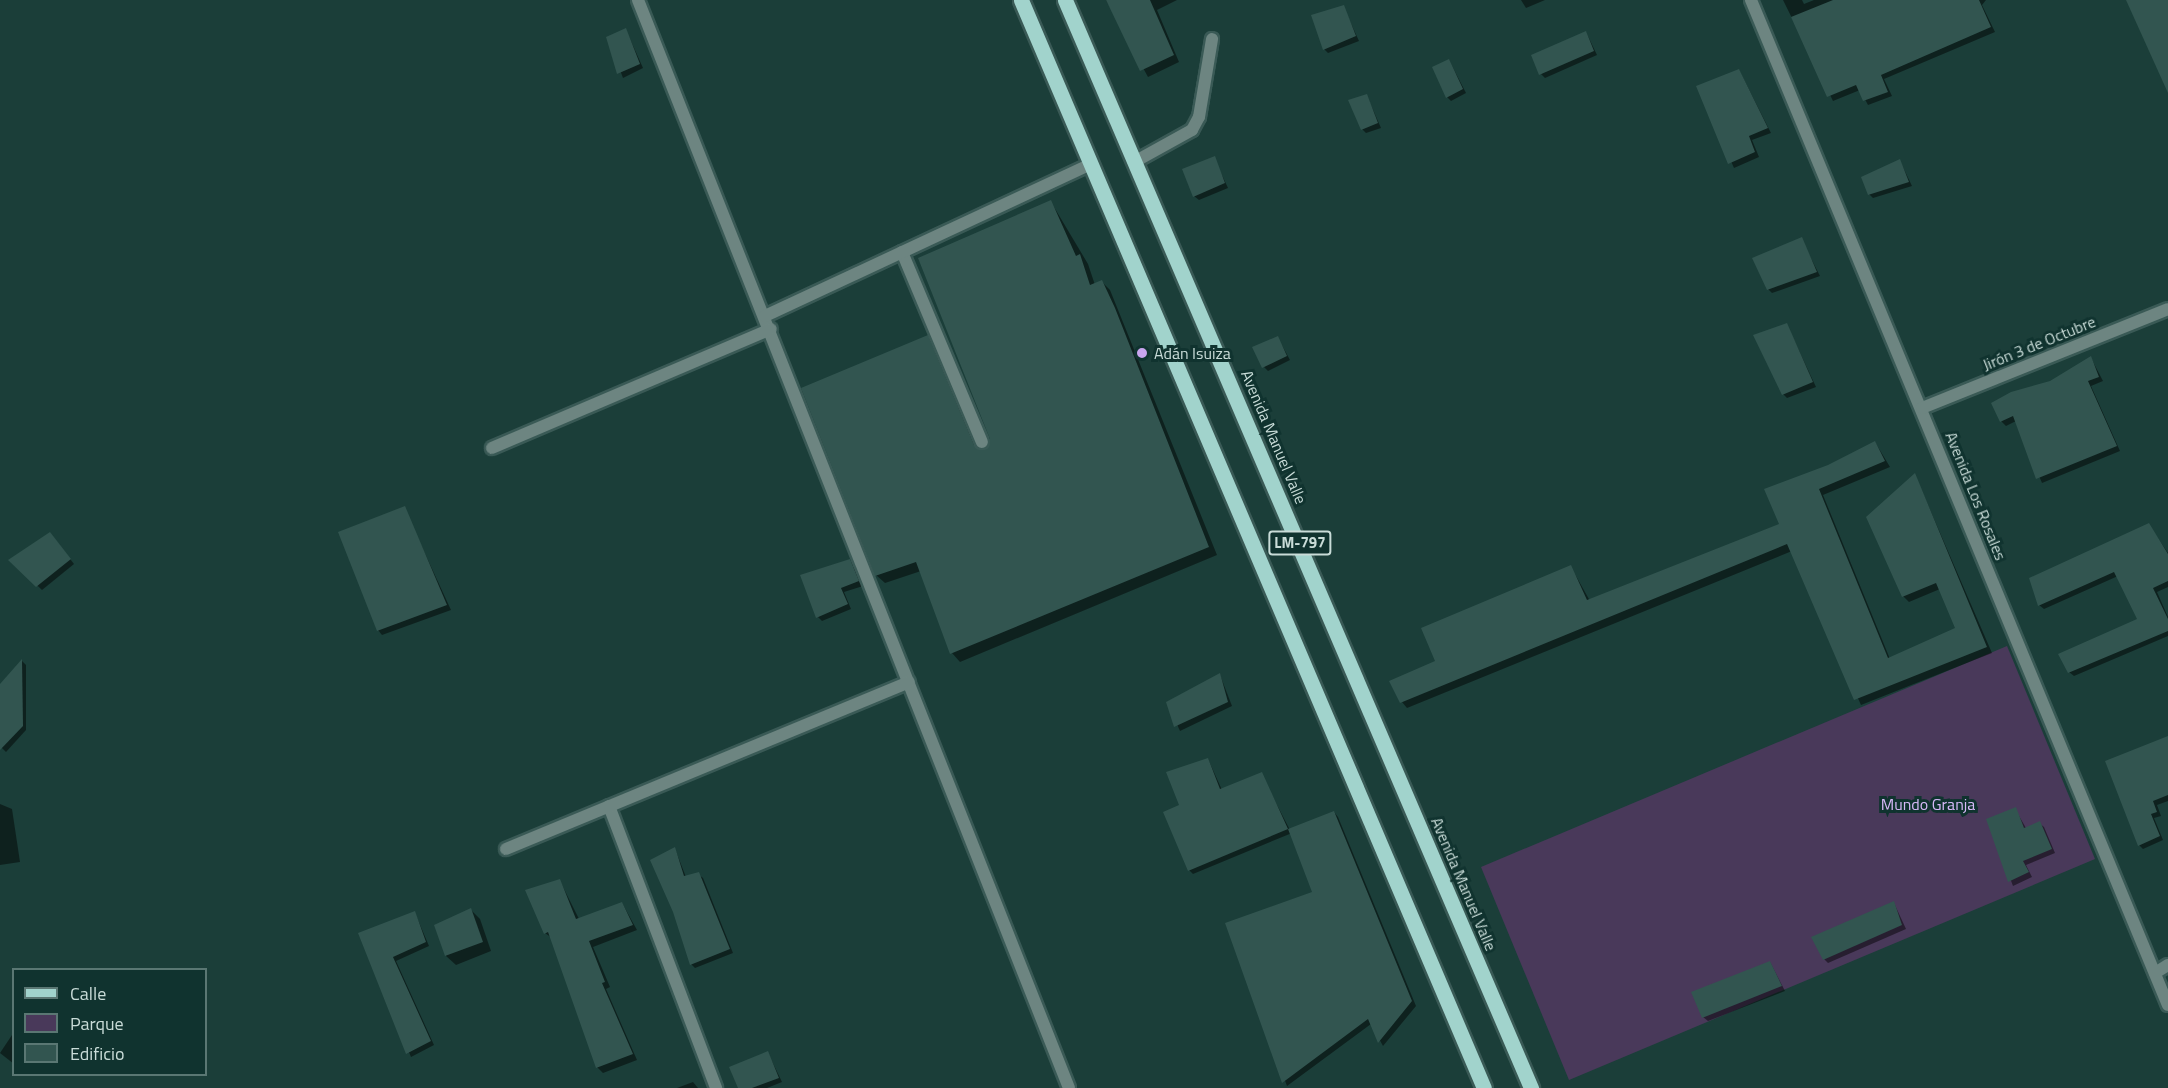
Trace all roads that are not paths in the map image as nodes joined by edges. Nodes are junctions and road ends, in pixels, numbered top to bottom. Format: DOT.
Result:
graph roads {
  1 [pos="638,0"];
  2 [pos="1021,0"];
  3 [pos="1065,0"];
  4 [pos="1751,0"];
  5 [pos="1212,39"];
  6 [pos="1136,161"];
  7 [pos="1091,164"];
  8 [pos="902,252"];
  9 [pos="2168,309"];
  10 [pos="765,316"];
  11 [pos="771,329"];
  12 [pos="1922,408"];
  13 [pos="982,442"];
  14 [pos="492,448"];
  15 [pos="909,682"];
  16 [pos="609,806"];
  17 [pos="506,849"];
  18 [pos="2168,965"];
  19 [pos="2154,973"];
  20 [pos="2168,1005"];
  21 [pos="716,1088"];
  22 [pos="1069,1088"];
  23 [pos="1484,1088"];
  24 [pos="1531,1088"];
  1 -- 10 [label="street"];
  2 -- 7 [label="main road, LM-797"];
  3 -- 6 [label="main road, Avenida Manuel Valle / LM-797"];
  4 -- 12 [label="street, Avenida Los Rosales"];
  5 -- 6 [label="street"];
  6 -- 24 [label="main road, Avenida Manuel Valle / LM-797"];
  7 -- 8 [label="street"];
  7 -- 23 [label="main road, LM-797"];
  8 -- 10 [label="street"];
  8 -- 13 [label="street"];
  9 -- 12 [label="street, Jirón 3 de Octubre"];
  10 -- 11 [label="street"];
  11 -- 14 [label="street"];
  11 -- 15 [label="street"];
  12 -- 19 [label="street, Avenida Los Rosales"];
  15 -- 16 [label="street"];
  15 -- 22 [label="street"];
  16 -- 17 [label="street"];
  16 -- 21 [label="street"];
  18 -- 19 [label="street"];
  19 -- 20 [label="street, Avenida Los Rosales"];
}
